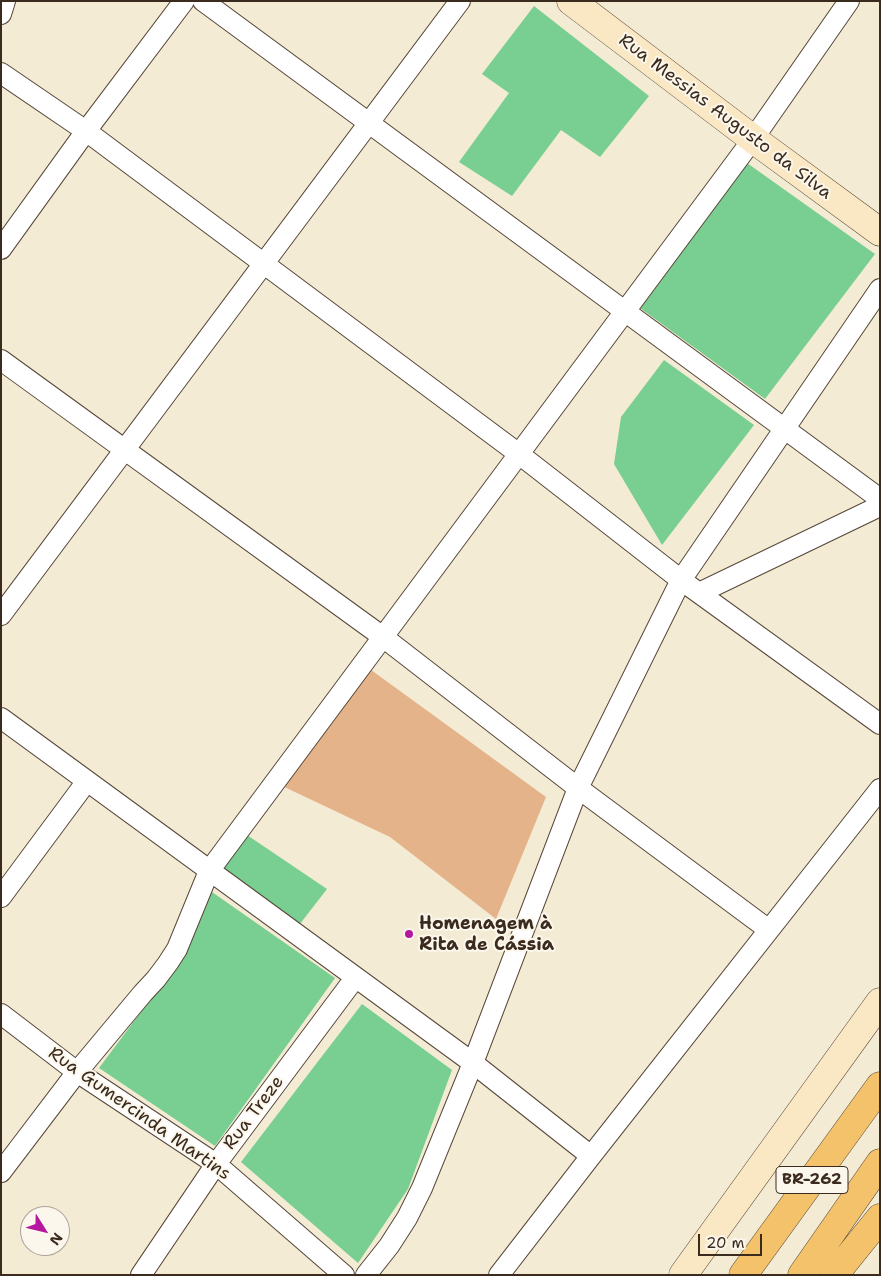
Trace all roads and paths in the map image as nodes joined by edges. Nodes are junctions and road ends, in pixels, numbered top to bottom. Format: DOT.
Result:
graph roads {
  1 [pos="5,1"];
  2 [pos="184,1"];
  3 [pos="203,1"];
  4 [pos="460,1"];
  5 [pos="571,1"];
  6 [pos="849,1"];
  7 [pos="1,14"];
  8 [pos="1,73"];
  9 [pos="369,123"];
  10 [pos="86,131"];
  11 [pos="753,139"];
  12 [pos="880,232"];
  13 [pos="1,249"];
  14 [pos="264,264"];
  15 [pos="880,289"];
  16 [pos="624,312"];
  17 [pos="1,360"];
  18 [pos="783,429"];
  19 [pos="125,449"];
  20 [pos="519,454"];
  21 [pos="880,499"];
  22 [pos="880,506"];
  23 [pos="681,580"];
  24 [pos="699,594"];
  25 [pos="1,615"];
  26 [pos="382,637"];
  27 [pos="1,718"];
  28 [pos="880,724"];
  29 [pos="87,781"];
  30 [pos="578,788"];
  31 [pos="880,789"];
  32 [pos="209,871"];
  33 [pos="1,897"];
  34 [pos="769,930"];
  35 [pos="355,978"];
  36 [pos="880,1002"];
  37 [pos="1,1014"];
  38 [pos="473,1063"];
  39 [pos="77,1072"];
  40 [pos="880,1086"];
  41 [pos="591,1156"];
  42 [pos="880,1163"];
  43 [pos="216,1164"];
  44 [pos="1,1172"];
  45 [pos="880,1218"];
  46 [pos="141,1275"];
  47 [pos="344,1275"];
  48 [pos="366,1275"];
  49 [pos="500,1275"];
  50 [pos="683,1275"];
  51 [pos="743,1275"];
  52 [pos="802,1275"];
  53 [pos="834,1275"];
  1 -- 7 [label="street"];
  2 -- 10 [label="street"];
  3 -- 9 [label="street"];
  4 -- 9 [label="street"];
  5 -- 11 [label="street, Rua Messias Augusto da Silva"];
  6 -- 11 [label="street"];
  8 -- 10 [label="street"];
  9 -- 14 [label="street"];
  9 -- 16 [label="street"];
  10 -- 13 [label="street"];
  10 -- 14 [label="street"];
  11 -- 12 [label="street, Rua Messias Augusto da Silva"];
  11 -- 16 [label="street"];
  14 -- 19 [label="street"];
  14 -- 20 [label="street"];
  15 -- 18 [label="street"];
  16 -- 18 [label="street"];
  16 -- 20 [label="street"];
  17 -- 19 [label="street"];
  18 -- 21 [label="street"];
  18 -- 23 [label="street"];
  19 -- 25 [label="street"];
  19 -- 26 [label="street"];
  20 -- 23 [label="street"];
  20 -- 26 [label="street"];
  22 -- 24 [label="street"];
  23 -- 24 [label="street"];
  23 -- 30 [label="street"];
  24 -- 28 [label="street"];
  26 -- 30 [label="street"];
  26 -- 32 [label="street"];
  27 -- 29 [label="street"];
  29 -- 32 [label="street"];
  29 -- 33 [label="street"];
  30 -- 34 [label="street"];
  30 -- 38 [label="street"];
  31 -- 34 [label="street"];
  32 -- 35 [label="street"];
  32 -- 39 [label="street"];
  34 -- 41 [label="street"];
  35 -- 38 [label="street"];
  35 -- 43 [label="street, Rua Treze"];
  36 -- 50 [label="street"];
  37 -- 39 [label="street, Rua Gumercinda Martins"];
  38 -- 41 [label="street"];
  38 -- 48 [label="street"];
  39 -- 43 [label="street, Rua Gumercinda Martins"];
  39 -- 44 [label="street"];
  40 -- 51 [label="highway, BR-262"];
  41 -- 49 [label="street"];
  42 -- 52 [label="highway, BR-262"];
  43 -- 46 [label="street, Rua Treze"];
  43 -- 47 [label="street, Rua Gumercinda Martins"];
  45 -- 53 [label="highway"];
}
